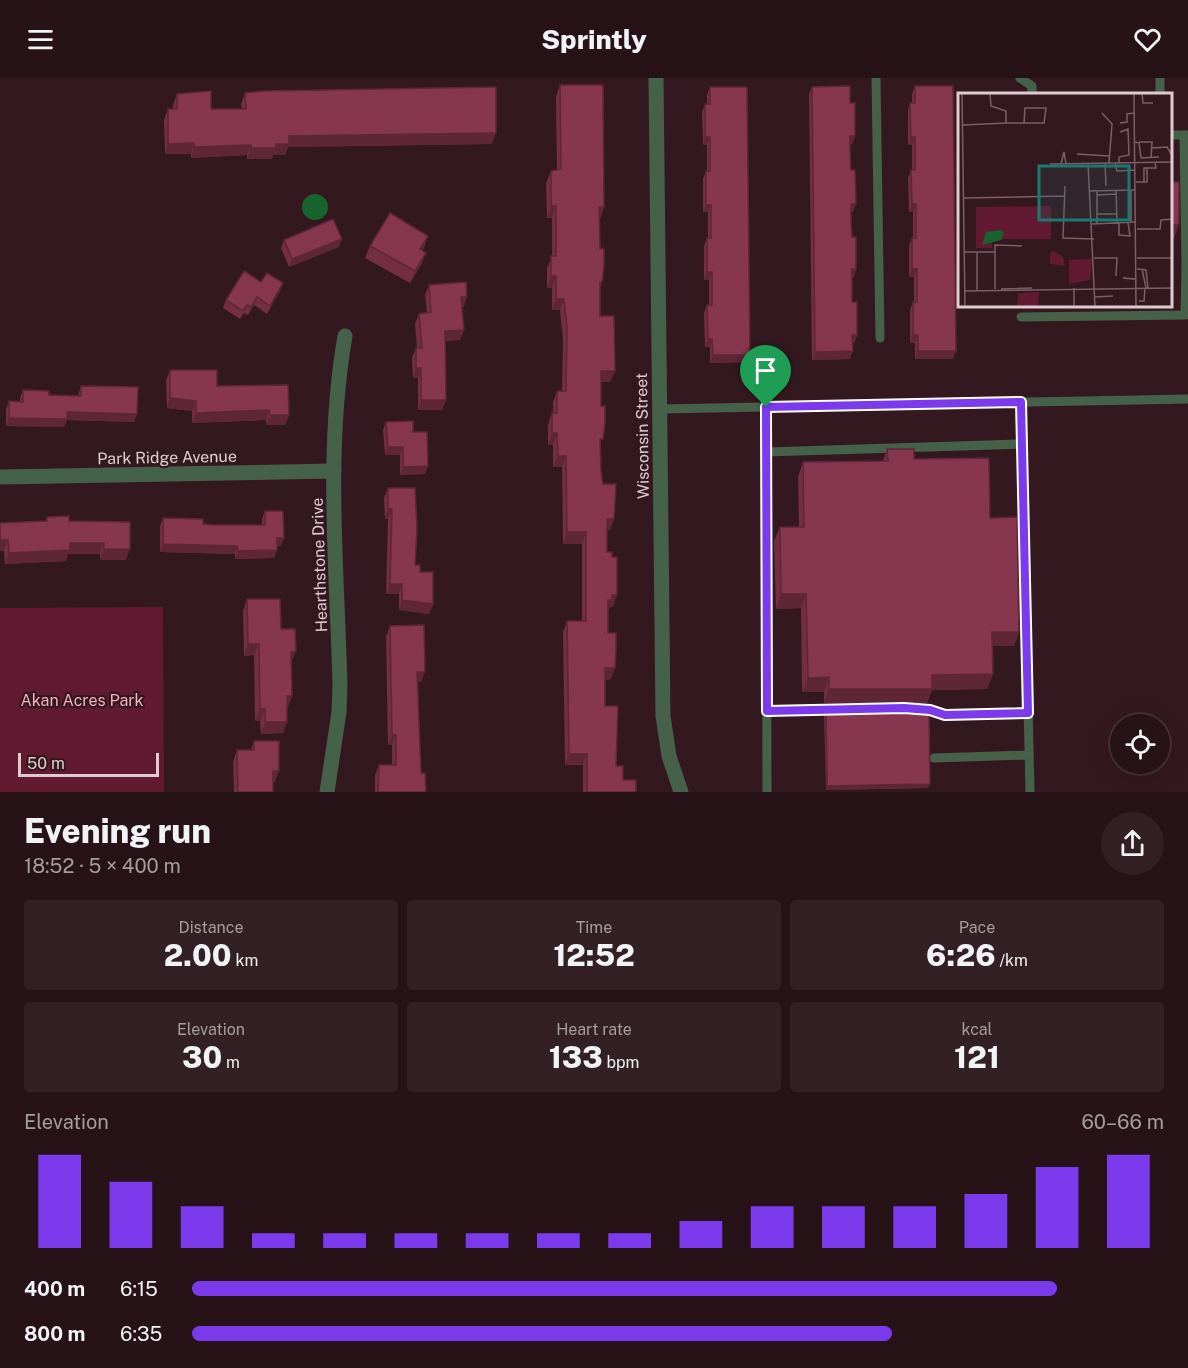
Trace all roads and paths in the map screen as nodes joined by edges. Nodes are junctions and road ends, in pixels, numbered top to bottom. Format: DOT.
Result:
graph roads {
  1 [pos="656,78"];
  2 [pos="876,78"];
  3 [pos="1020,78"];
  4 [pos="1032,93"];
  5 [pos="1186,135"];
  6 [pos="1187,264"];
  7 [pos="1021,317"];
  8 [pos="345,336"];
  9 [pos="880,338"];
  10 [pos="1188,399"];
  11 [pos="1021,402"];
  12 [pos="766,407"];
  13 [pos="660,409"];
  14 [pos="1022,444"];
  15 [pos="766,452"];
  16 [pos="334,471"];
  17 [pos="0,477"];
  18 [pos="767,711"];
  19 [pos="1028,713"];
  20 [pos="1029,755"];
  21 [pos="934,758"];
  22 [pos="327,792"];
  23 [pos="681,792"];
  24 [pos="767,792"];
  25 [pos="1030,792"];
  1 -- 13 [label="street, Wisconsin Street"];
  2 -- 9 [label="lane"];
  3 -- 4 [label="lane"];
  5 -- 6 [label="lane"];
  6 -- 7 [label="lane"];
  8 -- 16 [label="street, Hearthstone Drive"];
  10 -- 11 [label="lane"];
  11 -- 12 [label="lane"];
  11 -- 14 [label="lane"];
  12 -- 13 [label="lane"];
  12 -- 15 [label="lane"];
  13 -- 23 [label="street, Wisconsin Street"];
  14 -- 15 [label="lane"];
  14 -- 19 [label="lane"];
  15 -- 18 [label="lane"];
  16 -- 17 [label="street, Park Ridge Avenue"];
  16 -- 22 [label="street, Hearthstone Drive"];
  18 -- 19 [label="lane"];
  18 -- 24 [label="lane"];
  19 -- 20 [label="lane"];
  20 -- 21 [label="lane"];
  20 -- 25 [label="lane"];
}
